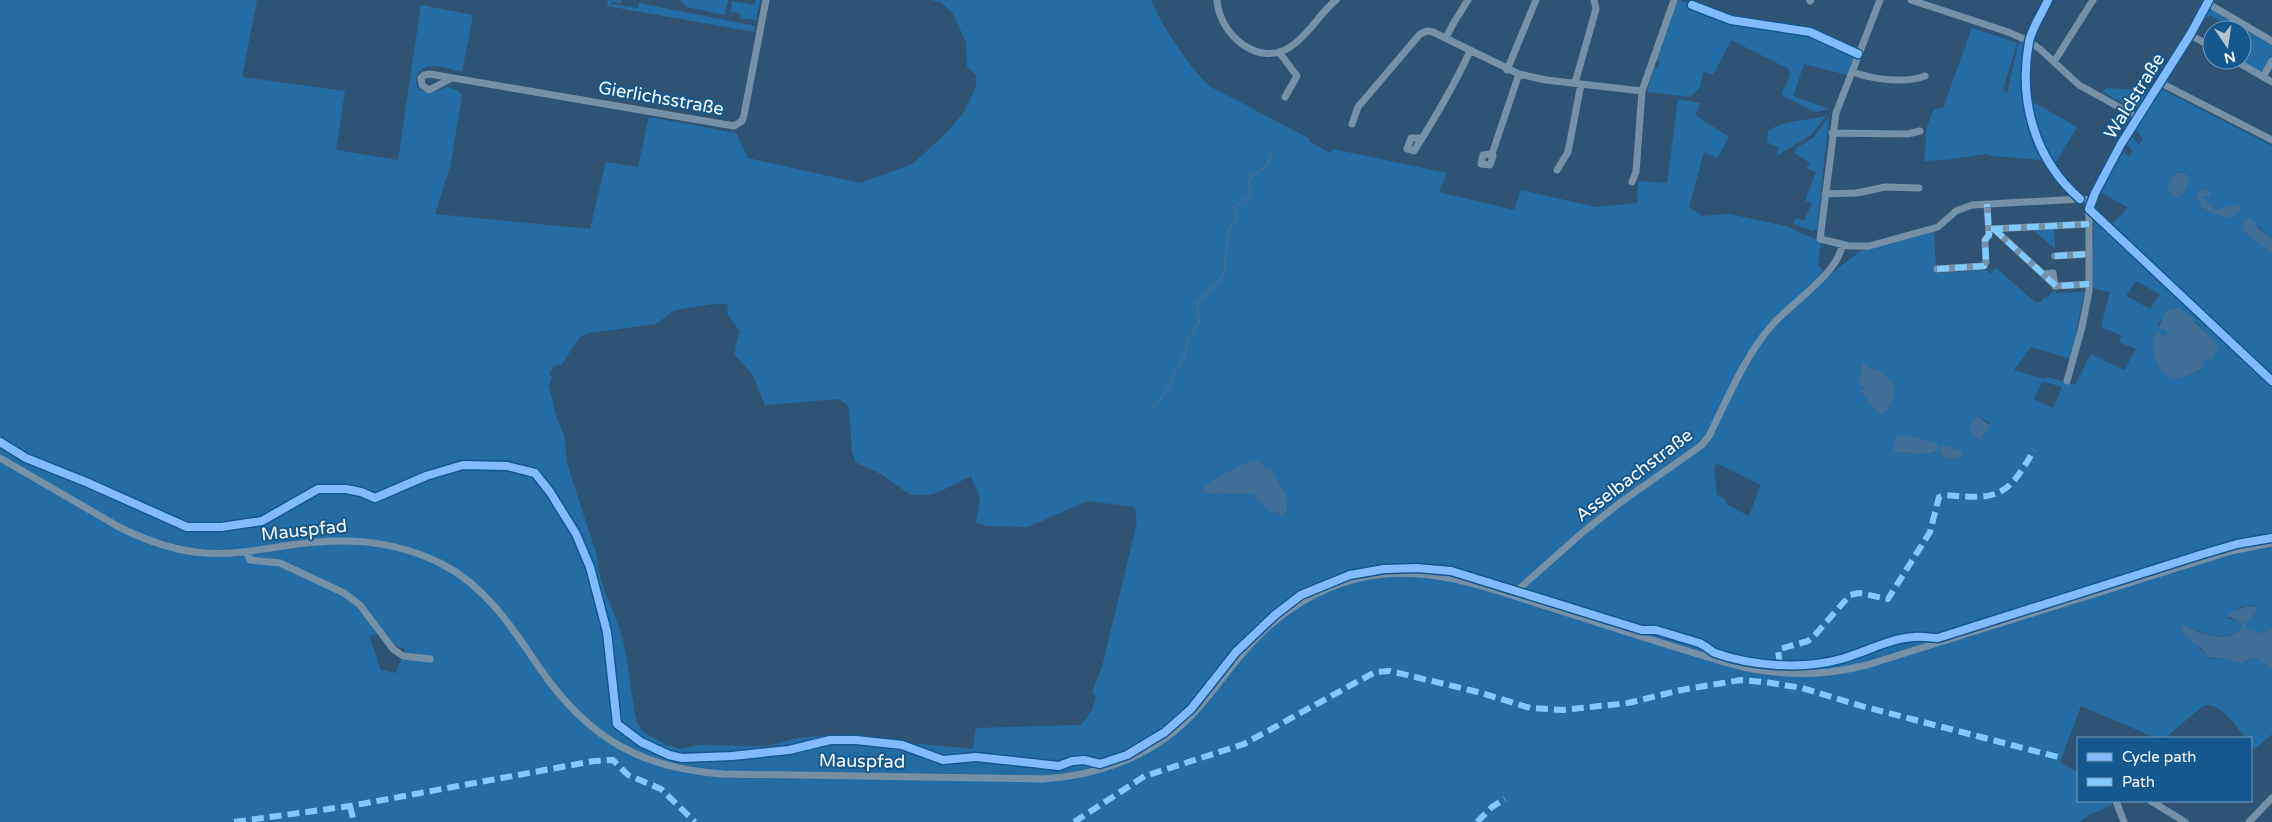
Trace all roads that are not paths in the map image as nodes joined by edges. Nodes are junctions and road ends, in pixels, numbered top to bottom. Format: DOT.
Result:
graph roads {
  1 [pos="766,0"];
  2 [pos="1217,0"];
  3 [pos="1336,0"];
  4 [pos="1468,0"];
  5 [pos="1536,0"];
  6 [pos="1594,0"];
  7 [pos="1674,0"];
  8 [pos="1880,0"];
  9 [pos="1911,0"];
  10 [pos="2093,0"];
  11 [pos="2208,2"];
  12 [pos="2190,35"];
  13 [pos="1446,38"];
  14 [pos="2272,41"];
  15 [pos="2202,42"];
  16 [pos="1470,51"];
  17 [pos="1279,52"];
  18 [pos="2272,61"];
  19 [pos="2054,62"];
  20 [pos="1507,70"];
  21 [pos="2251,70"];
  22 [pos="1852,72"];
  23 [pos="1519,74"];
  24 [pos="1925,76"];
  25 [pos="2263,77"];
  26 [pos="452,78"];
  27 [pos="2159,82"];
  28 [pos="2272,82"];
  29 [pos="1578,83"];
  30 [pos="1642,92"];
  31 [pos="1285,97"];
  32 [pos="2137,117"];
  33 [pos="1352,124"];
  34 [pos="1920,131"];
  35 [pos="1832,132"];
  36 [pos="1422,138"];
  37 [pos="2272,140"];
  38 [pos="1492,154"];
  39 [pos="1557,170"];
  40 [pos="1632,182"];
  41 [pos="1919,188"];
  42 [pos="1825,194"];
  43 [pos="2092,200"];
  44 [pos="1987,204"];
  45 [pos="2089,224"];
  46 [pos="1991,229"];
  47 [pos="1842,245"];
  48 [pos="2089,254"];
  49 [pos="2055,256"];
  50 [pos="1937,268"];
  51 [pos="2089,284"];
  52 [pos="2067,380"];
  53 [pos="0,458"];
  54 [pos="2272,544"];
  55 [pos="247,552"];
  56 [pos="1512,595"];
  57 [pos="430,659"];
  58 [pos="2272,798"];
  59 [pos="2116,802"];
  60 [pos="2153,802"];
  61 [pos="2124,822"];
  62 [pos="2185,822"];
  63 [pos="2249,822"];
  1 -- 26 [label="street, Gierlichsstraße"];
  2 -- 17 [label="street"];
  3 -- 17 [label="street"];
  4 -- 13 [label="street"];
  5 -- 20 [label="street"];
  6 -- 29 [label="street"];
  7 -- 30 [label="street"];
  8 -- 22 [label="street"];
  9 -- 19 [label="street"];
  10 -- 19 [label="street"];
  11 -- 12 [label="street, Waldstraße"];
  11 -- 14 [label="street"];
  12 -- 15 [label="street"];
  12 -- 27 [label="street, Waldstraße"];
  13 -- 16 [label="street"];
  13 -- 33 [label="street"];
  16 -- 20 [label="street"];
  16 -- 36 [label="street"];
  17 -- 31 [label="street"];
  18 -- 25 [label="street"];
  19 -- 32 [label="street"];
  20 -- 23 [label="street"];
  21 -- 25 [label="street"];
  22 -- 24 [label="street"];
  22 -- 35 [label="street"];
  23 -- 29 [label="street"];
  23 -- 38 [label="street"];
  25 -- 28 [label="street"];
  27 -- 32 [label="street, Waldstraße"];
  27 -- 37 [label="street"];
  29 -- 30 [label="street"];
  29 -- 39 [label="street"];
  30 -- 40 [label="street"];
  32 -- 43 [label="street, Waldstraße"];
  34 -- 35 [label="street"];
  35 -- 42 [label="street"];
  41 -- 42 [label="street"];
  42 -- 47 [label="street"];
  43 -- 44 [label="street"];
  43 -- 45 [label="street, Waldstraße"];
  44 -- 46 [label="street"];
  44 -- 47 [label="street"];
  45 -- 46 [label="street"];
  45 -- 48 [label="street, Waldstraße"];
  46 -- 50 [label="street"];
  46 -- 51 [label="street"];
  47 -- 56 [label="street, Asselbachstraße"];
  48 -- 49 [label="street"];
  48 -- 51 [label="street, Waldstraße"];
  51 -- 52 [label="street, Waldstraße"];
  53 -- 55 [label="street, Mauspfad"];
  54 -- 56 [label="street, Mauspfad"];
  55 -- 56 [label="street, Mauspfad"];
  55 -- 57 [label="street, Mauspfad"];
  58 -- 63 [label="street"];
  59 -- 61 [label="street"];
  60 -- 62 [label="street"];
}
